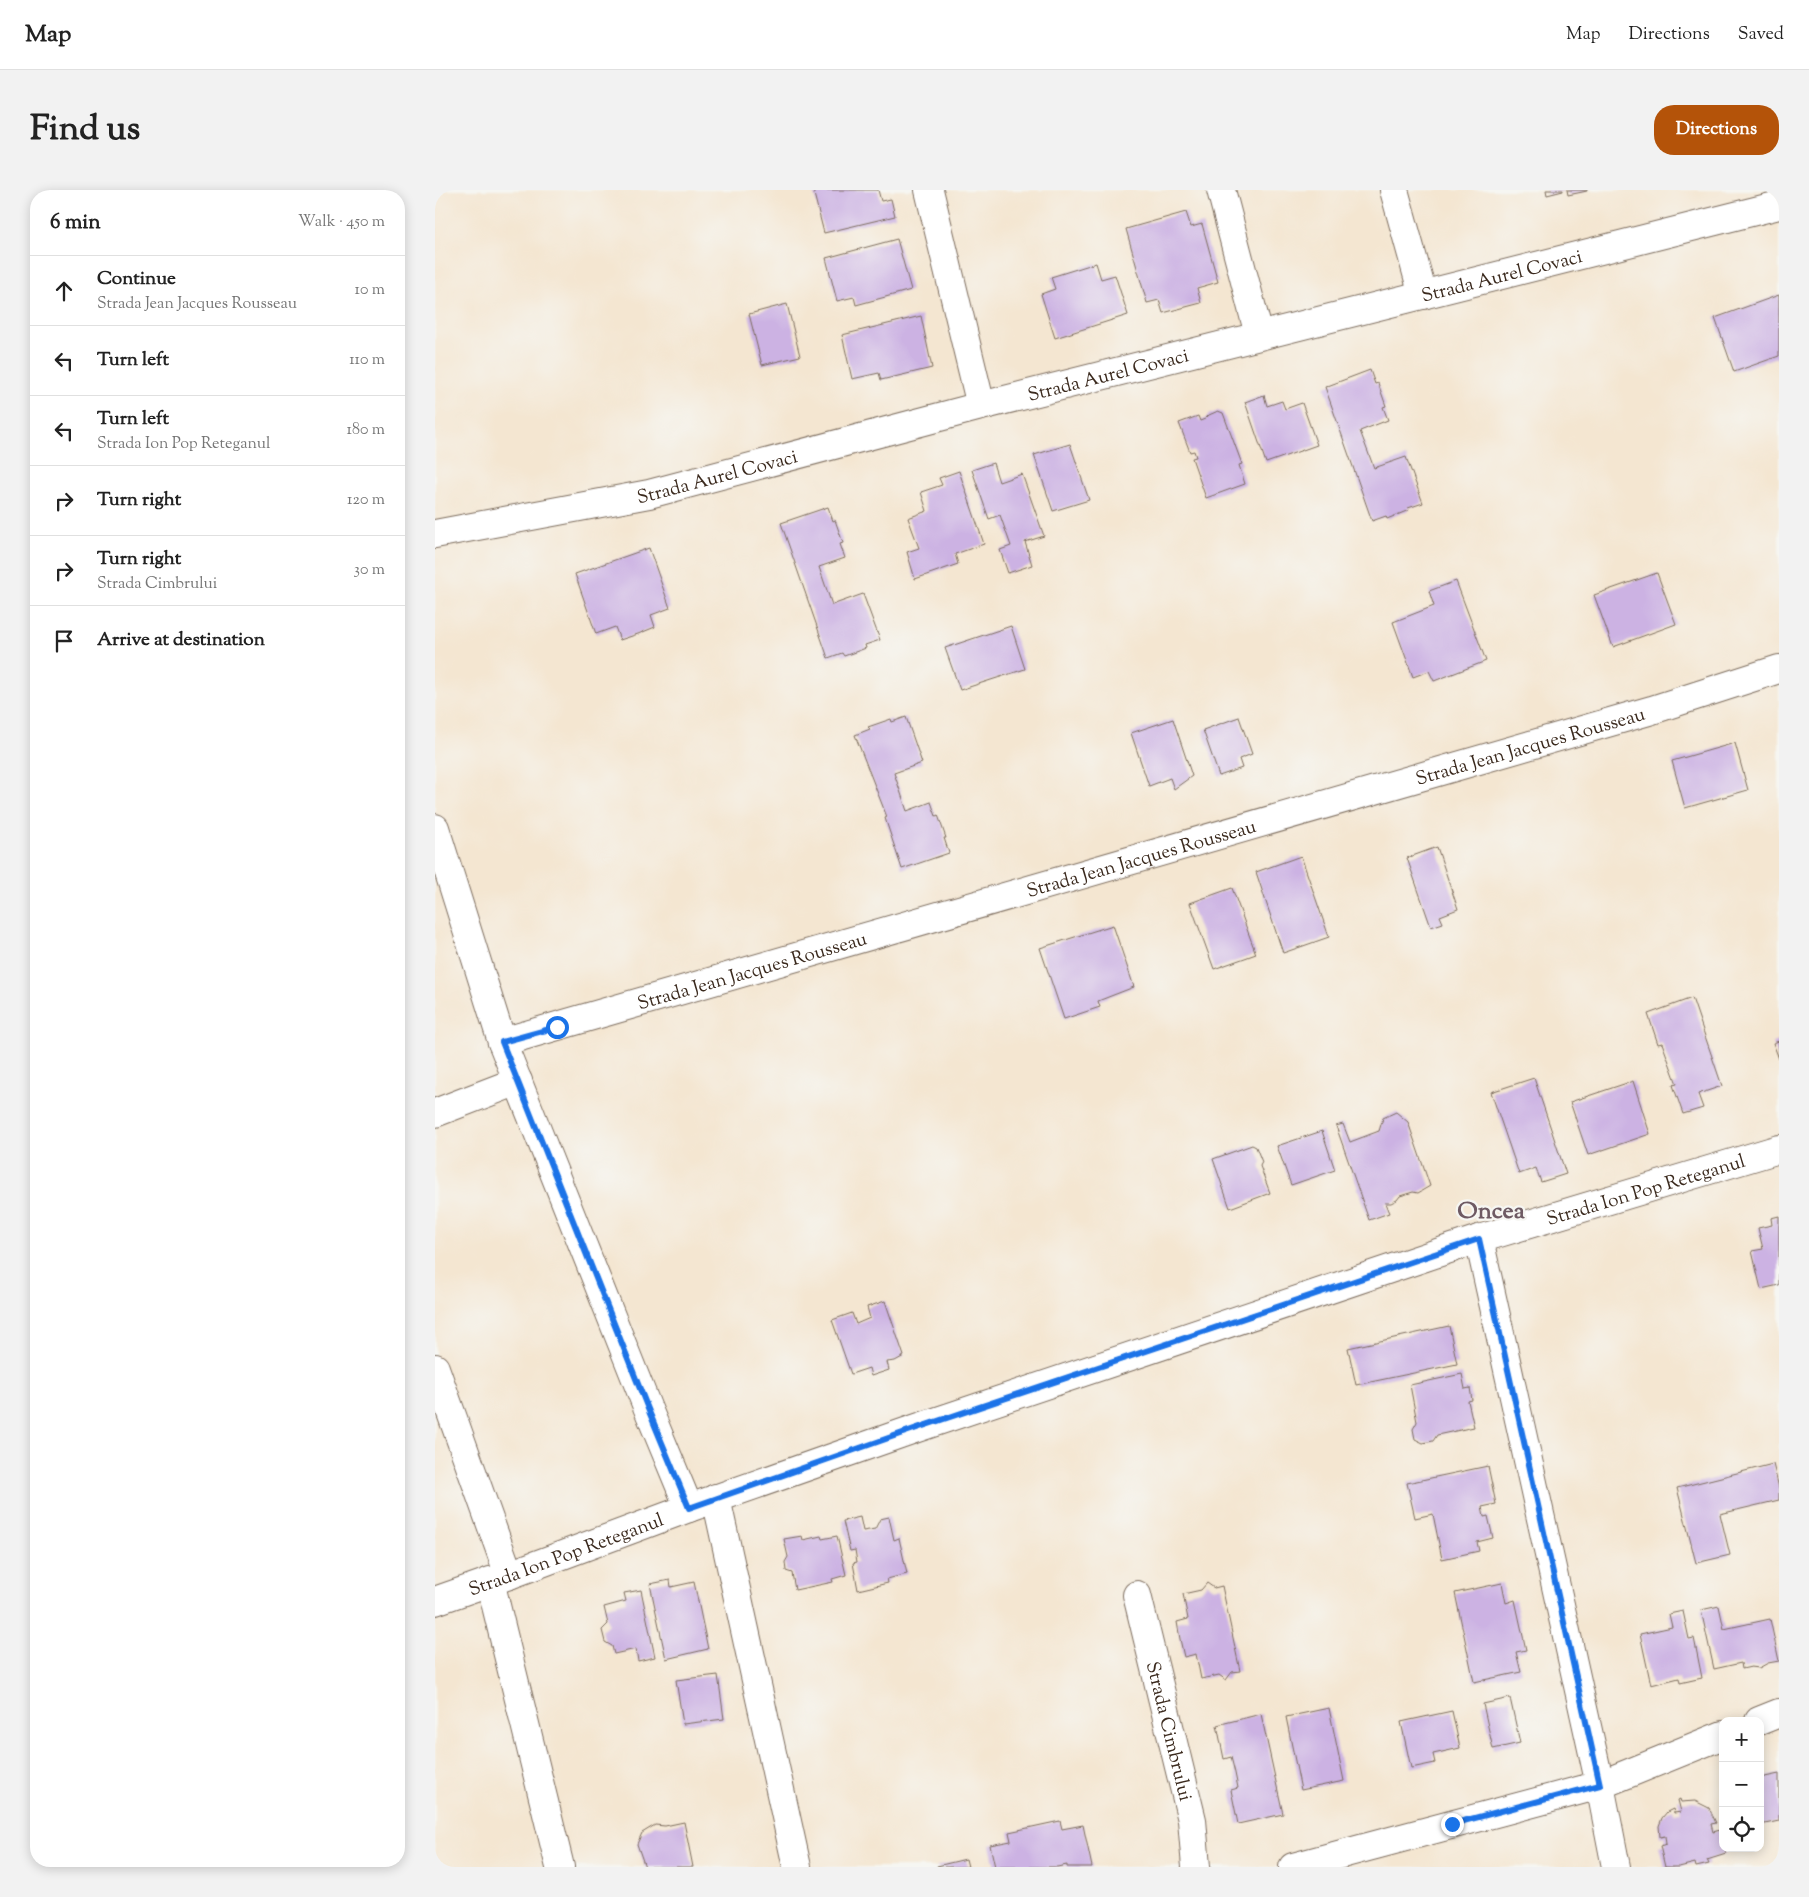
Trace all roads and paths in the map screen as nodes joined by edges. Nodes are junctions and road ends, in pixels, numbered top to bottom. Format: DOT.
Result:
graph roads {
  1 [pos="929,190"];
  2 [pos="1221,190"];
  3 [pos="1394,190"];
  4 [pos="1779,204"];
  5 [pos="1423,294"];
  6 [pos="1259,335"];
  7 [pos="981,406"];
  8 [pos="435,534"];
  9 [pos="1779,669"];
  10 [pos="435,828"];
  11 [pos="502,1042"];
  12 [pos="518,1081"];
  13 [pos="435,1113"];
  14 [pos="1779,1149"];
  15 [pos="1479,1239"];
  16 [pos="435,1368"];
  17 [pos="716,1498"];
  18 [pos="689,1508"];
  19 [pos="499,1578"];
  20 [pos="1137,1595"];
  21 [pos="435,1601"];
  22 [pos="1779,1713"];
  23 [pos="1764,1719"];
  24 [pos="1719,1738"];
  25 [pos="1600,1785"];
  26 [pos="560,1867"];
  27 [pos="797,1867"];
  28 [pos="1196,1867"];
  29 [pos="1293,1867"];
  30 [pos="1616,1867"];
  1 -- 7 [label="street"];
  2 -- 6 [label="street"];
  3 -- 5 [label="street"];
  4 -- 5 [label="street, Strada Aurel Covaci"];
  5 -- 6 [label="street, Strada Aurel Covaci"];
  6 -- 7 [label="street, Strada Aurel Covaci"];
  7 -- 8 [label="street, Strada Aurel Covaci"];
  9 -- 11 [label="street, Strada Jean Jacques Rousseau"];
  10 -- 11 [label="street"];
  11 -- 12 [label="street"];
  12 -- 13 [label="street"];
  12 -- 18 [label="street"];
  14 -- 15 [label="street, Strada Ion Pop Reteganul"];
  15 -- 17 [label="street, Strada Ion Pop Reteganul"];
  15 -- 25 [label="street"];
  16 -- 19 [label="street"];
  17 -- 18 [label="street, Strada Ion Pop Reteganul"];
  17 -- 27 [label="street"];
  18 -- 19 [label="street, Strada Ion Pop Reteganul"];
  19 -- 21 [label="street, Strada Ion Pop Reteganul"];
  19 -- 26 [label="street"];
  20 -- 28 [label="street, Strada Cimbrului"];
  22 -- 23 [label="street"];
  24 -- 25 [label="street"];
  25 -- 29 [label="street"];
  25 -- 30 [label="street"];
}
